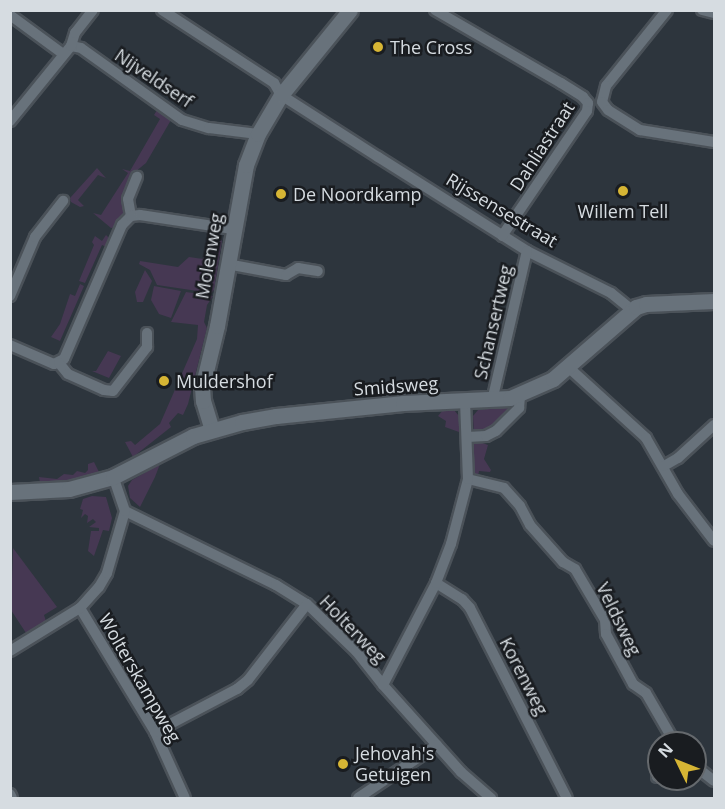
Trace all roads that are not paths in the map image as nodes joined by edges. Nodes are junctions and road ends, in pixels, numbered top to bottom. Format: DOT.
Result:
graph roads {
  1 [pos="162,10"];
  2 [pos="350,10"];
  3 [pos="435,10"];
  4 [pos="702,10"];
  5 [pos="663,12"];
  6 [pos="714,13"];
  7 [pos="10,15"];
  8 [pos="89,15"];
  9 [pos="67,50"];
  10 [pos="281,94"];
  11 [pos="10,122"];
  12 [pos="258,134"];
  13 [pos="714,142"];
  14 [pos="137,177"];
  15 [pos="63,201"];
  16 [pos="131,216"];
  17 [pos="233,229"];
  18 [pos="502,236"];
  19 [pos="527,251"];
  20 [pos="227,264"];
  21 [pos="318,271"];
  22 [pos="10,296"];
  23 [pos="714,301"];
  24 [pos="632,310"];
  25 [pos="147,333"];
  26 [pos="10,345"];
  27 [pos="59,363"];
  28 [pos="567,366"];
  29 [pos="520,396"];
  30 [pos="492,400"];
  31 [pos="465,401"];
  32 [pos="211,425"];
  33 [pos="714,425"];
  34 [pos="467,438"];
  35 [pos="664,465"];
  36 [pos="113,477"];
  37 [pos="468,479"];
  38 [pos="10,492"];
  39 [pos="125,511"];
  40 [pos="714,541"];
  41 [pos="436,583"];
  42 [pos="307,604"];
  43 [pos="80,608"];
  44 [pos="10,651"];
  45 [pos="383,685"];
  46 [pos="668,731"];
  47 [pos="155,732"];
  48 [pos="437,745"];
  49 [pos="10,794"];
  50 [pos="12,798"];
  51 [pos="184,798"];
  52 [pos="358,798"];
  53 [pos="491,798"];
  54 [pos="567,798"];
  1 -- 10 [label="street, Rijssensestraat"];
  2 -- 10 [label="main road, Molenweg"];
  3 -- 18 [label="street, Dahliastraat"];
  4 -- 6 [label="street"];
  5 -- 13 [label="street, Dahliastraat"];
  7 -- 9 [label="street, Nijveldserf"];
  8 -- 9 [label="street"];
  9 -- 11 [label="street"];
  9 -- 12 [label="street, Nijveldserf"];
  10 -- 12 [label="main road, Molenweg"];
  10 -- 18 [label="street, Rijssensestraat"];
  12 -- 17 [label="main road, Molenweg"];
  14 -- 16 [label="street"];
  15 -- 22 [label="street"];
  16 -- 17 [label="street"];
  16 -- 27 [label="street"];
  17 -- 20 [label="main road, Molenweg"];
  18 -- 19 [label="street, Rijssensestraat"];
  19 -- 24 [label="street, Rijssensestraat"];
  19 -- 30 [label="street, Schansertweg"];
  20 -- 21 [label="street"];
  20 -- 32 [label="main road, Molenweg"];
  23 -- 24 [label="main road"];
  24 -- 28 [label="main road, Smidsweg"];
  25 -- 27 [label="street"];
  26 -- 27 [label="street"];
  28 -- 29 [label="main road, Smidsweg"];
  28 -- 35 [label="street"];
  29 -- 30 [label="main road, Smidsweg"];
  29 -- 34 [label="street"];
  30 -- 31 [label="main road, Smidsweg"];
  31 -- 32 [label="main road, Smidsweg"];
  31 -- 34 [label="street, Schansertweg"];
  32 -- 36 [label="main road, Smidsweg"];
  33 -- 35 [label="street"];
  34 -- 37 [label="street, Schansertweg"];
  35 -- 40 [label="street"];
  36 -- 38 [label="main road, Smidsweg"];
  36 -- 39 [label="street"];
  37 -- 41 [label="street, Schansertweg"];
  37 -- 46 [label="street, Veldsweg"];
  39 -- 42 [label="street, Holterweg"];
  39 -- 43 [label="street"];
  41 -- 45 [label="street, Schansertweg"];
  41 -- 54 [label="street, Korenweg"];
  42 -- 45 [label="street, Holterweg"];
  42 -- 47 [label="street"];
  43 -- 44 [label="street"];
  43 -- 47 [label="street, Wolterskampweg"];
  45 -- 48 [label="street, Holterweg"];
  47 -- 51 [label="street, Wolterskampweg"];
  48 -- 52 [label="street"];
  48 -- 53 [label="street, Holterweg"];
  49 -- 50 [label="street"];
}
